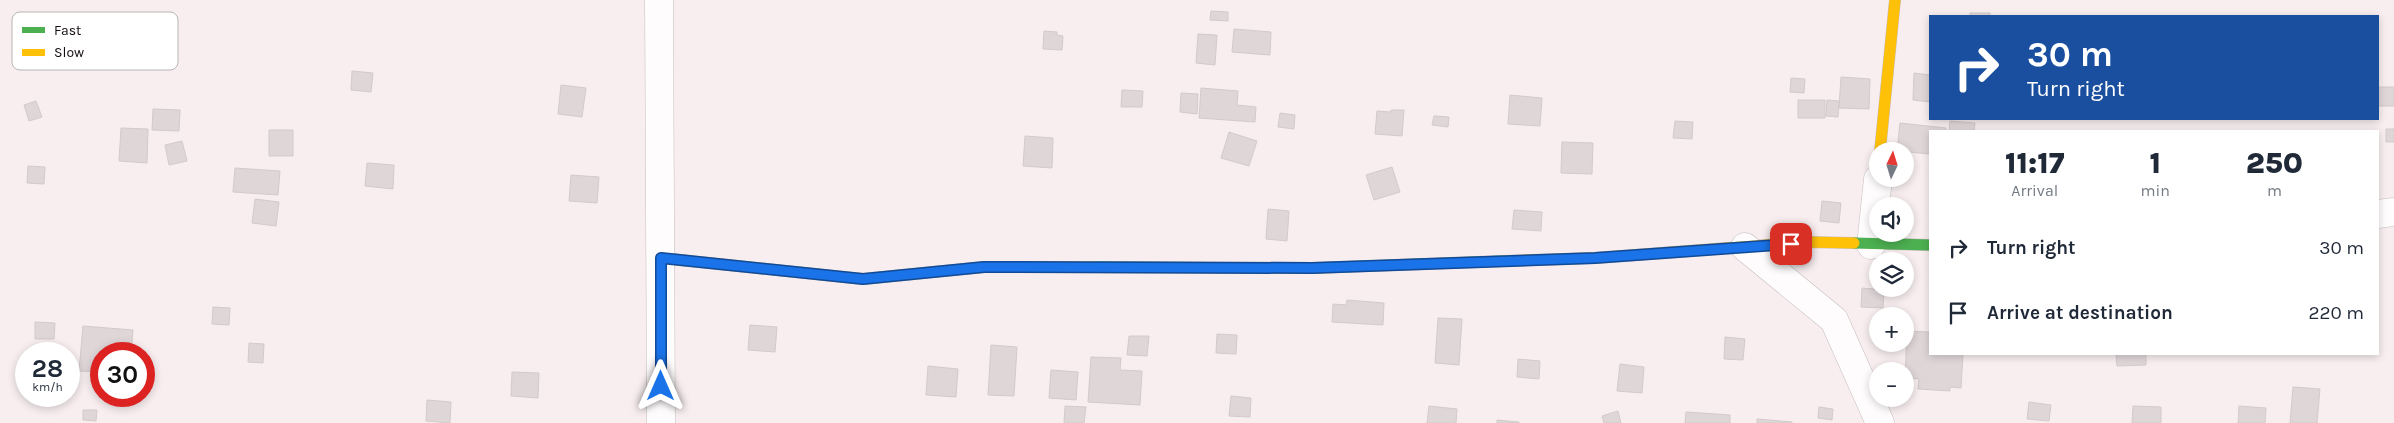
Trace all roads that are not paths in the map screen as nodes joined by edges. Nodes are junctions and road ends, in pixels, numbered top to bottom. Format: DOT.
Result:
graph roads {
  1 [pos="660,0"];
  2 [pos="1895,0"];
  3 [pos="1881,142"];
  4 [pos="1877,188"];
  5 [pos="2394,212"];
  6 [pos="2379,214"];
  7 [pos="1871,245"];
  8 [pos="1929,245"];
  9 [pos="1745,247"];
  10 [pos="661,258"];
  11 [pos="661,423"];
  12 [pos="1880,423"];
  1 -- 10 [label="street"];
  2 -- 3 [label="street"];
  4 -- 7 [label="street"];
  5 -- 6 [label="street"];
  7 -- 8 [label="street"];
  7 -- 9 [label="street"];
  9 -- 10 [label="street"];
  9 -- 12 [label="street"];
  10 -- 11 [label="street"];
}
